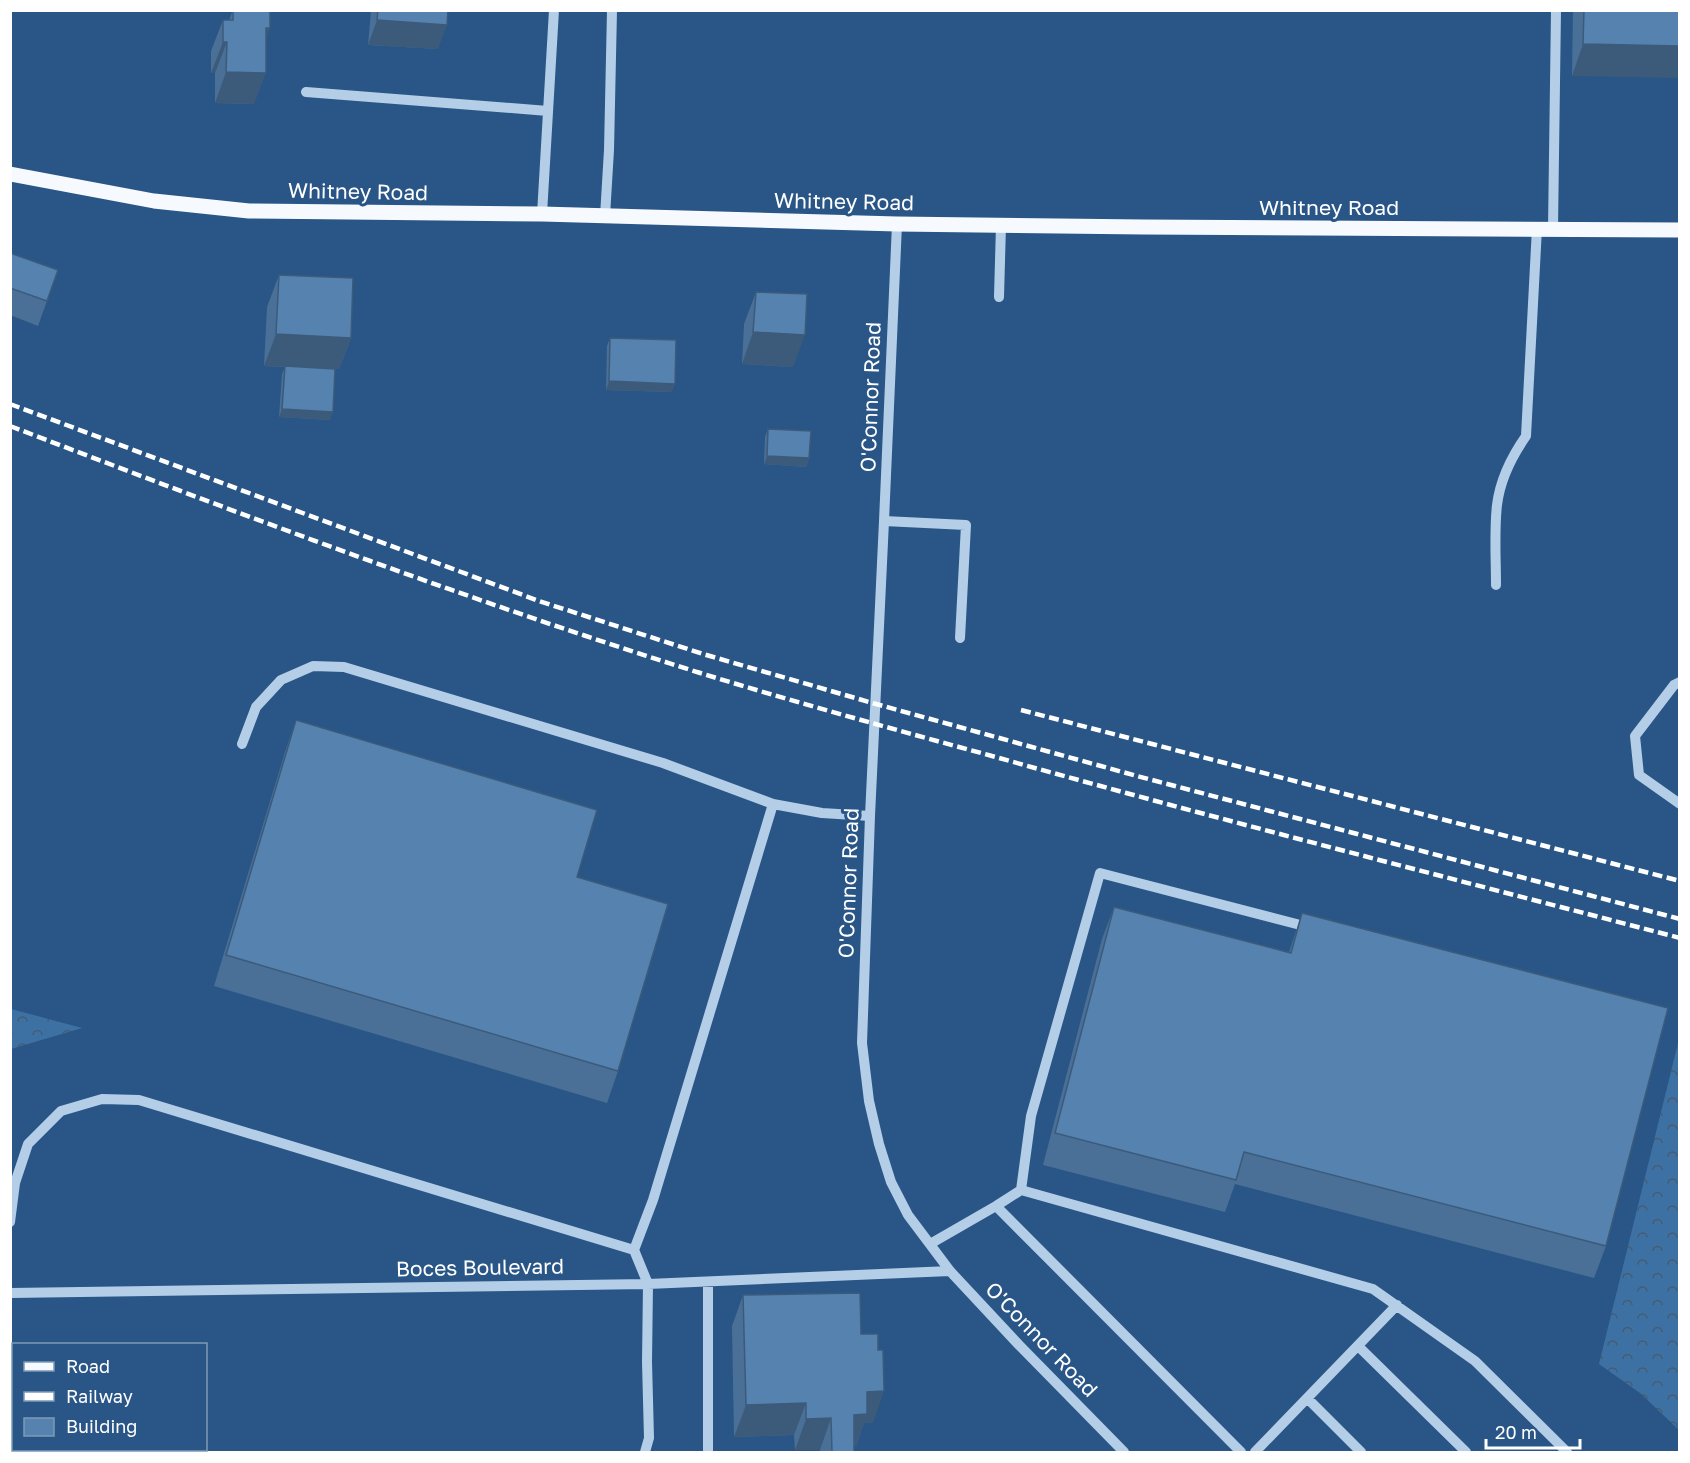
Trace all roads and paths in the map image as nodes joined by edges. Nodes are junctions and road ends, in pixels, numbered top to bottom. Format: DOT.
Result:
graph roads {
  1 [pos="554,10"];
  2 [pos="612,10"];
  3 [pos="1556,10"];
  4 [pos="306,92"];
  5 [pos="548,111"];
  6 [pos="10,174"];
  7 [pos="542,214"];
  8 [pos="605,216"];
  9 [pos="897,224"];
  10 [pos="1001,225"];
  11 [pos="1537,228"];
  12 [pos="1553,228"];
  13 [pos="1680,230"];
  14 [pos="999,297"];
  15 [pos="884,521"];
  16 [pos="1496,585"];
  17 [pos="960,638"];
  18 [pos="1680,682"];
  19 [pos="242,744"];
  20 [pos="773,804"];
  21 [pos="1680,804"];
  22 [pos="870,816"];
  23 [pos="1319,930"];
  24 [pos="1021,1190"];
  25 [pos="996,1206"];
  26 [pos="10,1222"];
  27 [pos="930,1244"];
  28 [pos="634,1250"];
  29 [pos="950,1271"];
  30 [pos="708,1282"];
  31 [pos="648,1284"];
  32 [pos="10,1293"];
  33 [pos="1397,1305"];
  34 [pos="1358,1346"];
  35 [pos="1307,1398"];
  36 [pos="645,1452"];
  37 [pos="708,1452"];
  38 [pos="1124,1452"];
  39 [pos="1241,1452"];
  40 [pos="1255,1452"];
  41 [pos="1361,1452"];
  42 [pos="1466,1452"];
  43 [pos="1567,1452"];
  1 -- 5 [label="street"];
  2 -- 8 [label="street"];
  3 -- 12 [label="street"];
  4 -- 5 [label="street"];
  5 -- 7 [label="street"];
  6 -- 7 [label="main road, Whitney Road"];
  7 -- 8 [label="main road, Whitney Road"];
  8 -- 9 [label="main road, Whitney Road"];
  9 -- 10 [label="main road, Whitney Road"];
  9 -- 15 [label="street, O'Connor Road"];
  10 -- 11 [label="main road, Whitney Road"];
  10 -- 14 [label="street"];
  11 -- 12 [label="main road, Whitney Road"];
  11 -- 16 [label="street"];
  12 -- 13 [label="main road, Whitney Road"];
  15 -- 17 [label="street"];
  15 -- 22 [label="street, O'Connor Road"];
  18 -- 21 [label="street"];
  19 -- 20 [label="street"];
  20 -- 22 [label="street"];
  20 -- 28 [label="street"];
  22 -- 27 [label="street, O'Connor Road"];
  23 -- 24 [label="street"];
  24 -- 25 [label="street"];
  24 -- 33 [label="street"];
  25 -- 27 [label="street"];
  25 -- 39 [label="street"];
  26 -- 28 [label="street"];
  27 -- 29 [label="street, O'Connor Road"];
  28 -- 31 [label="street"];
  29 -- 30 [label="street, Boces Boulevard"];
  29 -- 38 [label="street, O'Connor Road"];
  30 -- 31 [label="street, Boces Boulevard"];
  30 -- 37 [label="street"];
  31 -- 32 [label="street, Boces Boulevard"];
  31 -- 36 [label="street"];
  33 -- 34 [label="street"];
  33 -- 43 [label="street"];
  34 -- 35 [label="street"];
  34 -- 42 [label="street"];
  35 -- 40 [label="street"];
  35 -- 41 [label="street"];
}
